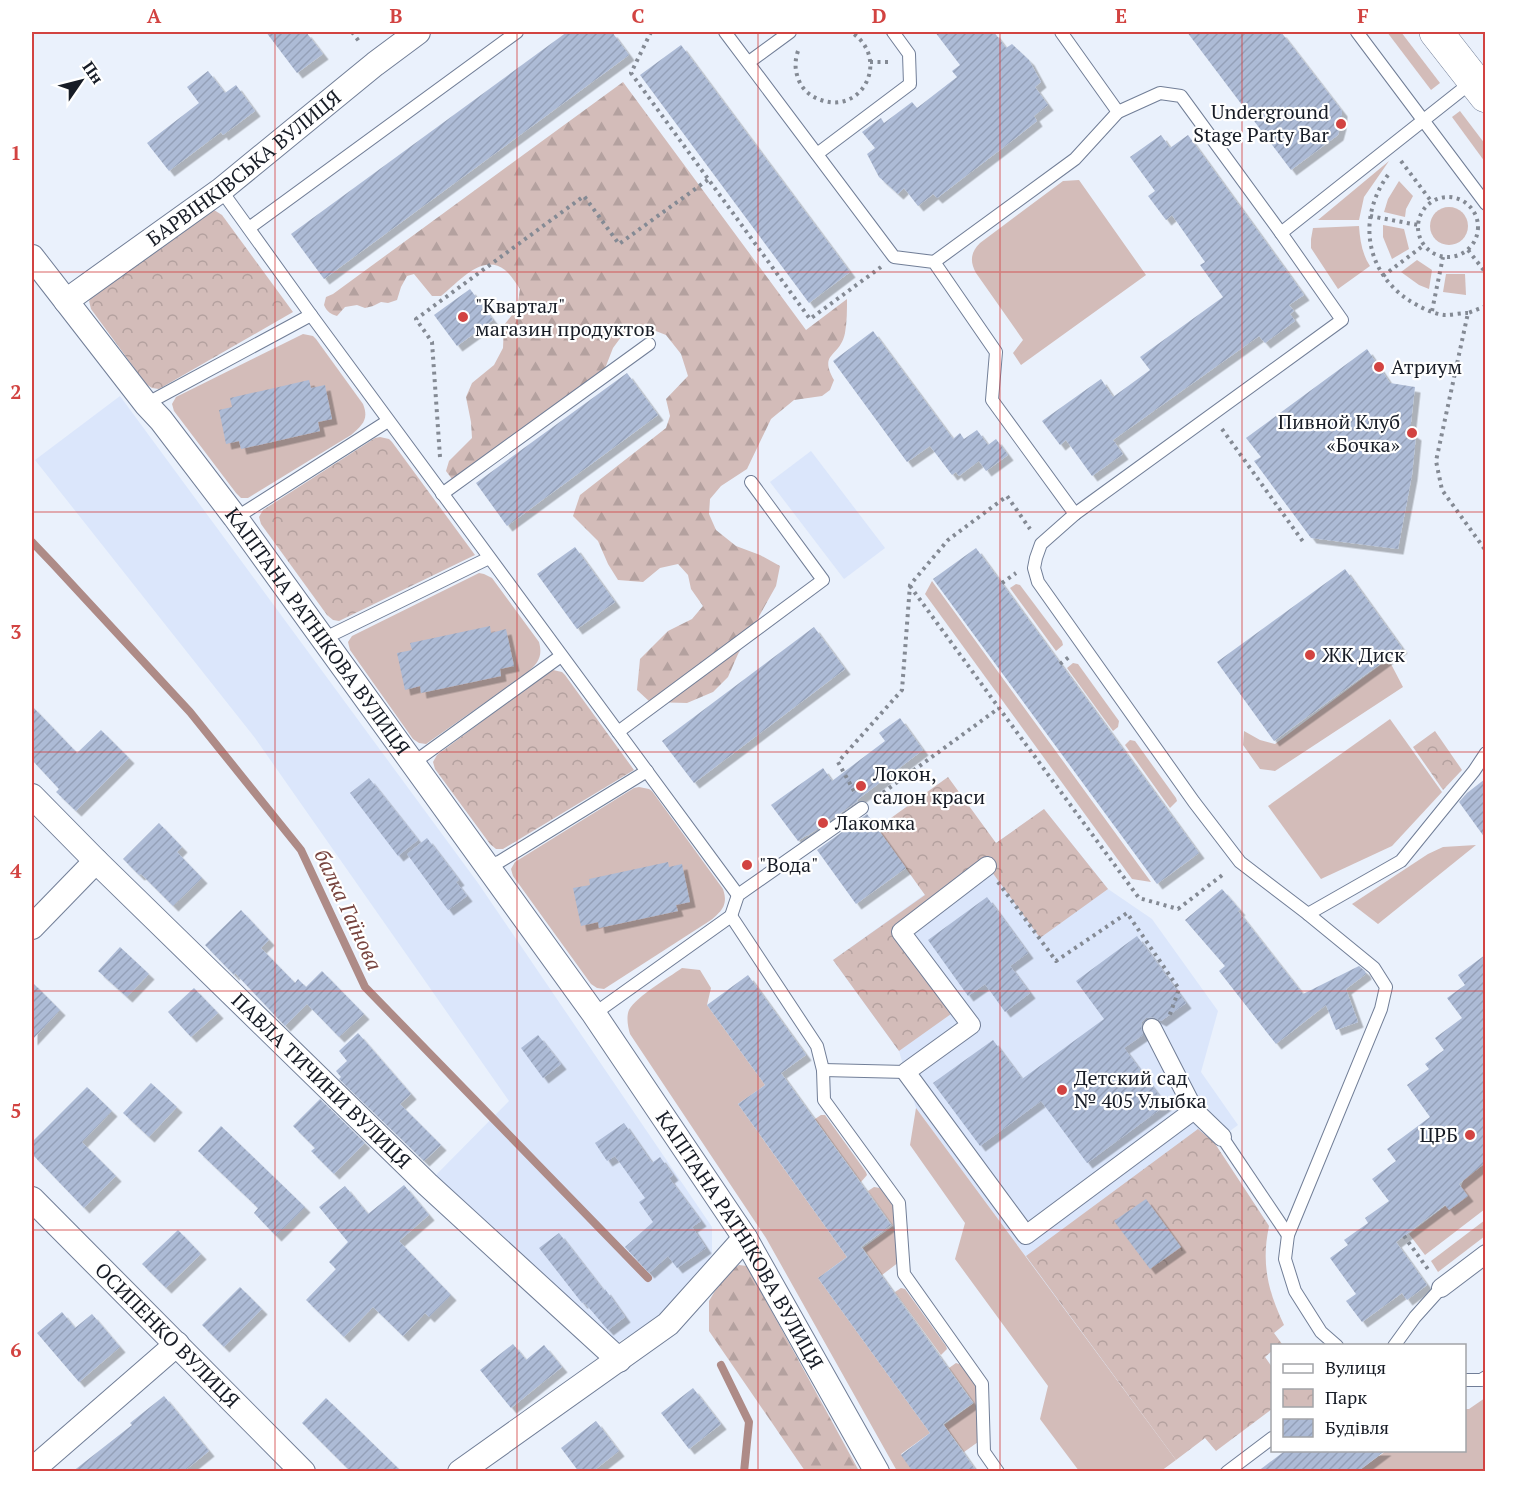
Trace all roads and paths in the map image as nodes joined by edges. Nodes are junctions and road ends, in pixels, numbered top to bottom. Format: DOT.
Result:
graph roads {
  1 [pos="417,32"];
  2 [pos="517,32"];
  3 [pos="651,32"];
  4 [pos="725,32"];
  5 [pos="789,32"];
  6 [pos="851,32"];
  7 [pos="893,32"];
  8 [pos="1061,32"];
  9 [pos="1357,32"];
  10 [pos="1437,32"];
  11 [pos="800,45"];
  12 [pos="749,62"];
  13 [pos="1480,88"];
  14 [pos="1118,112"];
  15 [pos="1424,121"];
  16 [pos="1391,147"];
  17 [pos="817,154"];
  18 [pos="1402,162"];
  19 [pos="708,179"];
  20 [pos="221,190"];
  21 [pos="1431,201"];
  22 [pos="1485,204"];
  23 [pos="1370,216"];
  24 [pos="1418,225"];
  25 [pos="249,228"];
  26 [pos="1281,233"];
  27 [pos="1424,246"];
  28 [pos="1468,250"];
  29 [pos="32,256"];
  30 [pos="894,257"];
  31 [pos="1443,257"];
  32 [pos="934,262"];
  33 [pos="1485,273"];
  34 [pos="1383,276"];
  35 [pos="66,301"];
  36 [pos="1485,306"];
  37 [pos="1432,311"];
  38 [pos="1468,313"];
  39 [pos="311,315"];
  40 [pos="649,344"];
  41 [pos="146,404"];
  42 [pos="1212,414"];
  43 [pos="388,421"];
  44 [pos="751,482"];
  45 [pos="442,494"];
  46 [pos="1075,514"];
  47 [pos="235,517"];
  48 [pos="1304,543"];
  49 [pos="1041,544"];
  50 [pos="1485,551"];
  51 [pos="489,558"];
  52 [pos="910,585"];
  53 [pos="323,639"];
  54 [pos="561,656"];
  55 [pos="999,708"];
  56 [pos="618,732"];
  57 [pos="1485,753"];
  58 [pos="413,763"];
  59 [pos="647,771"];
  60 [pos="32,796"];
  61 [pos="862,808"];
  62 [pos="96,861"];
  63 [pos="1240,862"];
  64 [pos="488,866"];
  65 [pos="987,866"];
  66 [pos="738,895"];
  67 [pos="1308,914"];
  68 [pos="731,916"];
  69 [pos="32,927"];
  70 [pos="594,1014"];
  71 [pos="1156,1036"];
  72 [pos="823,1070"];
  73 [pos="906,1072"];
  74 [pos="1194,1110"];
  75 [pos="1221,1137"];
  76 [pos="32,1199"];
  77 [pos="1288,1235"];
  78 [pos="1404,1236"];
  79 [pos="745,1238"];
  80 [pos="1485,1254"];
  81 [pos="1441,1288"];
  82 [pos="177,1344"];
  83 [pos="1335,1344"];
  84 [pos="1395,1344"];
  85 [pos="619,1360"];
  86 [pos="1485,1377"];
  87 [pos="1466,1380"];
  88 [pos="1271,1439"];
  89 [pos="32,1470"];
  90 [pos="303,1472"];
  91 [pos="460,1472"];
  92 [pos="877,1472"];
  93 [pos="998,1472"];
  94 [pos="1227,1472"];
  1 -- 20 [label="street, БАРВІНКІВСЬКА ВУЛИЦЯ"];
  2 -- 25 [label="lane"];
  3 -- 19 [label="path"];
  4 -- 12 [label="lane"];
  5 -- 12 [label="lane"];
  6 -- 11 [label="path"];
  7 -- 17 [label="lane"];
  8 -- 14 [label="lane"];
  9 -- 15 [label="lane"];
  10 -- 13 [label="main road"];
  12 -- 17 [label="lane"];
  13 -- 15 [label="lane"];
  14 -- 26 [label="lane"];
  14 -- 32 [label="lane"];
  15 -- 16 [label="lane"];
  15 -- 22 [label="lane"];
  16 -- 18 [label="path"];
  16 -- 26 [label="lane"];
  17 -- 30 [label="lane"];
  18 -- 21 [label="path"];
  18 -- 23 [label="path"];
  19 -- 30 [label="path"];
  19 -- 45 [label="path"];
  20 -- 25 [label="lane"];
  20 -- 35 [label="street, БАРВІНКІВСЬКА ВУЛИЦЯ"];
  21 -- 24 [label="path"];
  21 -- 28 [label="path"];
  23 -- 24 [label="path"];
  23 -- 34 [label="path"];
  24 -- 27 [label="path"];
  25 -- 39 [label="lane"];
  26 -- 42 [label="lane"];
  27 -- 31 [label="path"];
  27 -- 34 [label="path"];
  28 -- 31 [label="path"];
  28 -- 33 [label="path"];
  29 -- 35 [label="street, КАПІТАНА РАТНІКОВА ВУЛИЦЯ"];
  30 -- 32 [label="lane"];
  31 -- 37 [label="path"];
  32 -- 46 [label="lane"];
  34 -- 37 [label="path"];
  35 -- 41 [label="street, КАПІТАНА РАТНІКОВА ВУЛИЦЯ"];
  36 -- 38 [label="path"];
  37 -- 38 [label="path"];
  38 -- 50 [label="path"];
  39 -- 41 [label="lane"];
  39 -- 43 [label="lane"];
  40 -- 45 [label="lane"];
  41 -- 47 [label="street, КАПІТАНА РАТНІКОВА ВУЛИЦЯ"];
  42 -- 46 [label="lane"];
  42 -- 48 [label="path"];
  43 -- 45 [label="lane"];
  43 -- 47 [label="lane"];
  44 -- 56 [label="lane"];
  45 -- 51 [label="lane"];
  46 -- 49 [label="lane"];
  47 -- 53 [label="street, КАПІТАНА РАТНІКОВА ВУЛИЦЯ"];
  49 -- 52 [label="path"];
  49 -- 63 [label="lane"];
  51 -- 53 [label="lane"];
  51 -- 54 [label="lane"];
  52 -- 55 [label="path"];
  52 -- 61 [label="path"];
  53 -- 58 [label="street, КАПІТАНА РАТНІКОВА ВУЛИЦЯ"];
  54 -- 56 [label="lane"];
  54 -- 58 [label="lane"];
  55 -- 61 [label="path"];
  55 -- 63 [label="path"];
  56 -- 59 [label="lane"];
  57 -- 67 [label="lane"];
  58 -- 64 [label="street, КАПІТАНА РАТНІКОВА ВУЛИЦЯ"];
  59 -- 64 [label="lane"];
  59 -- 66 [label="lane"];
  60 -- 62 [label="street, ПАВЛА ТИЧИНИ ВУЛИЦЯ"];
  61 -- 66 [label="lane"];
  62 -- 69 [label="street"];
  62 -- 85 [label="street, ПАВЛА ТИЧИНИ ВУЛИЦЯ"];
  63 -- 67 [label="lane"];
  64 -- 70 [label="street, КАПІТАНА РАТНІКОВА ВУЛИЦЯ"];
  65 -- 71 [label="path"];
  65 -- 73 [label="street"];
  66 -- 68 [label="lane"];
  67 -- 77 [label="lane"];
  68 -- 70 [label="lane"];
  68 -- 72 [label="lane"];
  70 -- 79 [label="street, КАПІТАНА РАТНІКОВА ВУЛИЦЯ"];
  71 -- 74 [label="street"];
  72 -- 73 [label="lane"];
  72 -- 93 [label="lane"];
  73 -- 74 [label="street"];
  74 -- 75 [label="street"];
  75 -- 77 [label="lane"];
  76 -- 82 [label="street, ОСИПЕНКО ВУЛИЦЯ"];
  77 -- 83 [label="lane"];
  78 -- 81 [label="path"];
  79 -- 85 [label="street"];
  79 -- 92 [label="street, КАПІТАНА РАТНІКОВА ВУЛИЦЯ"];
  80 -- 81 [label="street"];
  81 -- 84 [label="lane"];
  82 -- 89 [label="street"];
  82 -- 90 [label="street, ОСИПЕНКО ВУЛИЦЯ"];
  85 -- 91 [label="street"];
  86 -- 87 [label="lane"];
  88 -- 94 [label="lane"];
}
